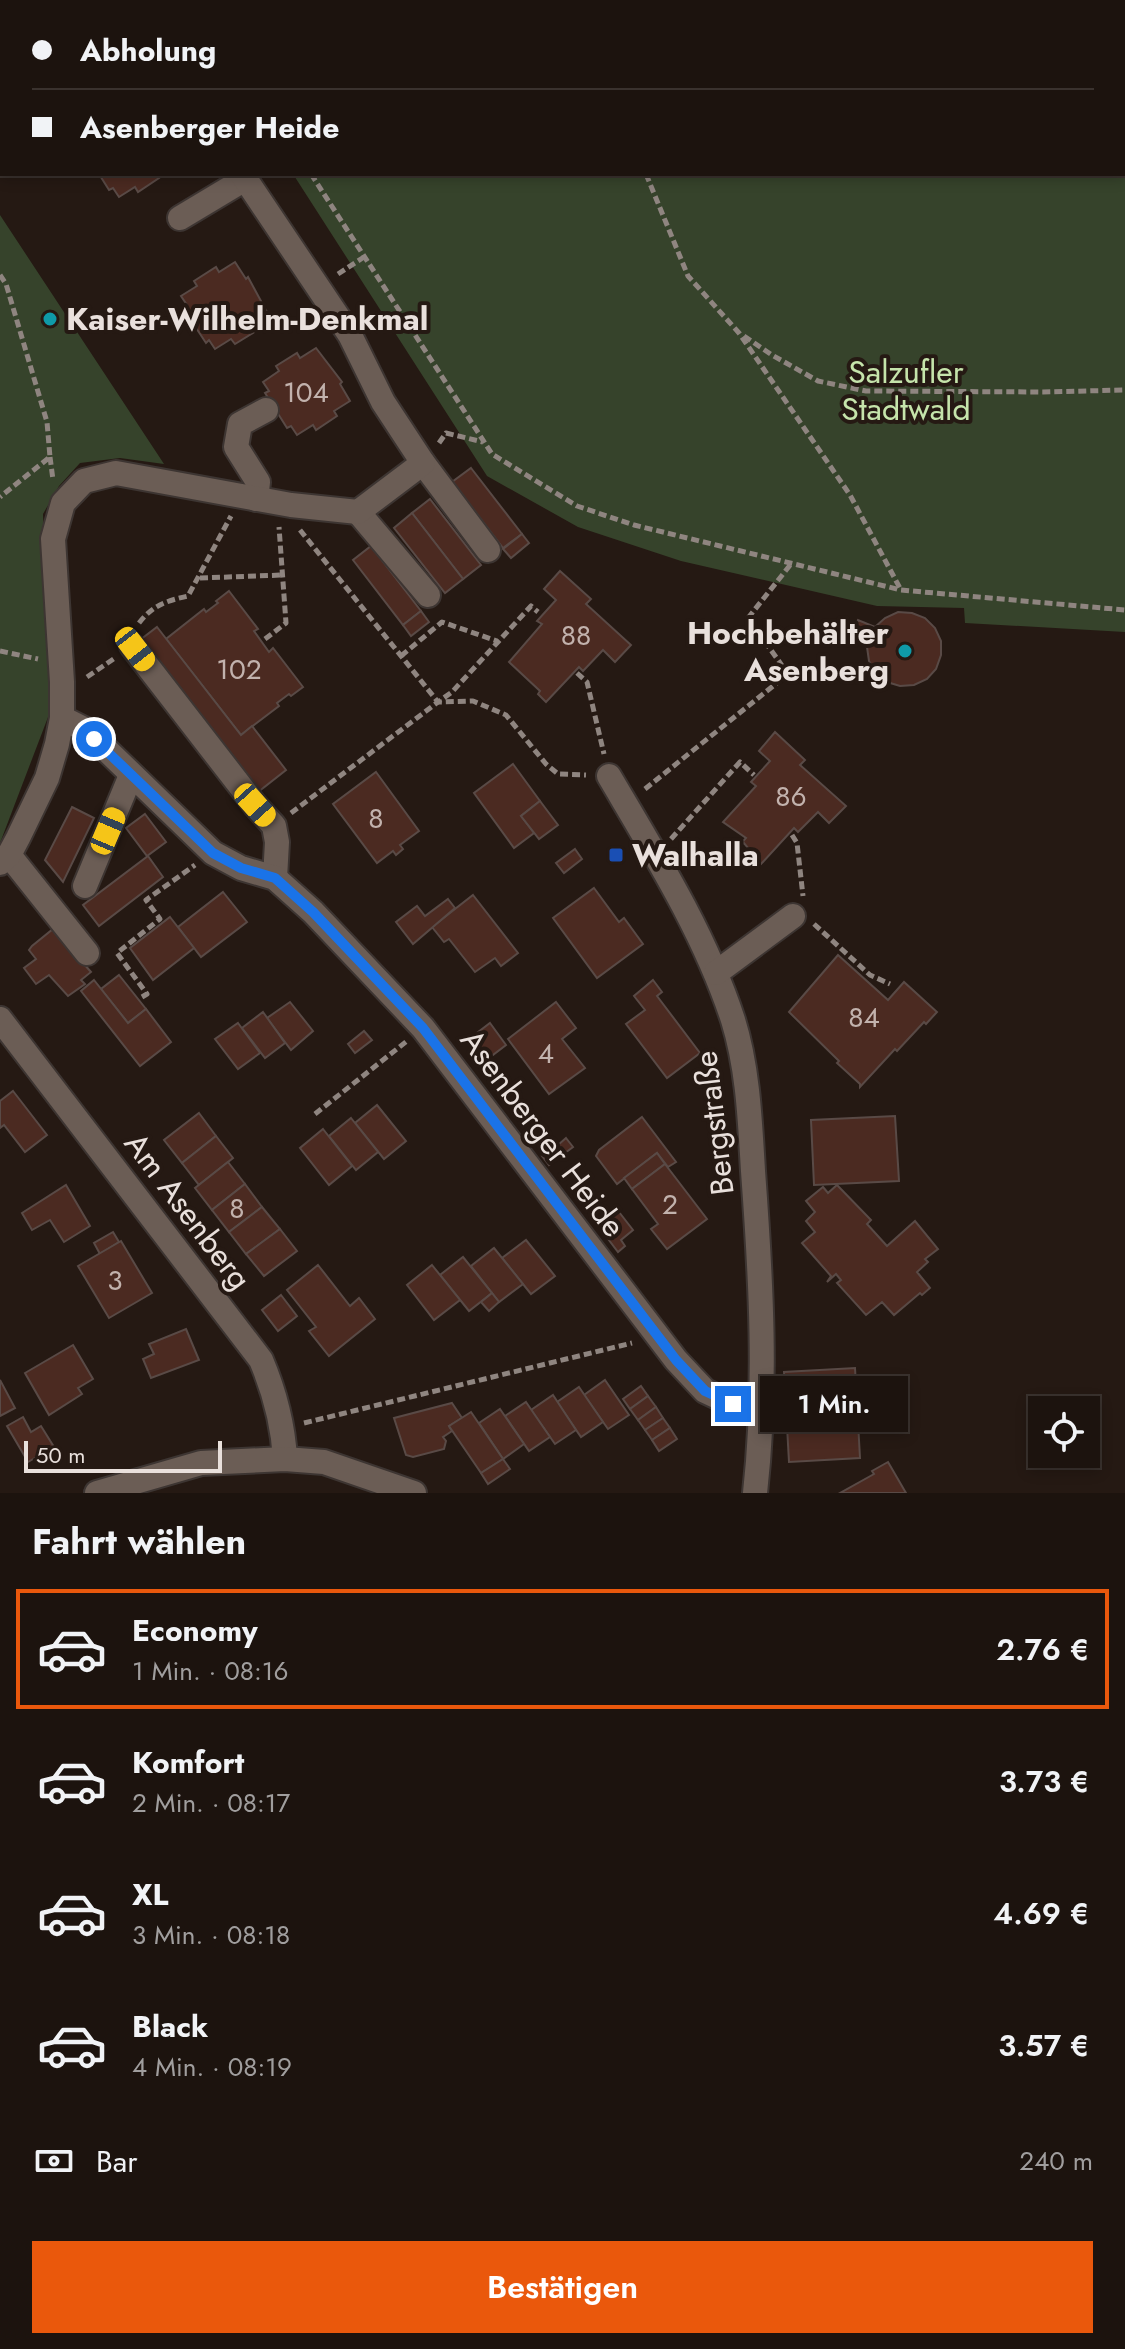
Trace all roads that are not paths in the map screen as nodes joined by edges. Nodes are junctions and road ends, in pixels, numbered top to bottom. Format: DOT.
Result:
graph roads {
  1 [pos="243,176"];
  2 [pos="180,218"];
  3 [pos="266,410"];
  4 [pos="423,463"];
  5 [pos="265,500"];
  6 [pos="358,512"];
  7 [pos="488,550"];
  8 [pos="428,595"];
  9 [pos="132,646"];
  10 [pos="62,718"];
  11 [pos="131,775"];
  12 [pos="609,776"];
  13 [pos="4,859"];
  14 [pos="275,878"];
  15 [pos="85,886"];
  16 [pos="799,913"];
  17 [pos="87,953"];
  18 [pos="716,973"];
  19 [pos="0,1019"];
  20 [pos="762,1418"];
  21 [pos="285,1459"];
  22 [pos="97,1493"];
  23 [pos="414,1493"];
  24 [pos="755,1493"];
  1 -- 2 [label="street"];
  1 -- 4 [label="street"];
  3 -- 5 [label="street"];
  4 -- 6 [label="street"];
  4 -- 7 [label="street"];
  5 -- 6 [label="street"];
  5 -- 10 [label="street"];
  6 -- 8 [label="street"];
  9 -- 14 [label="street"];
  10 -- 11 [label="street"];
  10 -- 13 [label="street"];
  11 -- 14 [label="street"];
  11 -- 15 [label="street"];
  12 -- 18 [label="street, Bergstraße"];
  13 -- 17 [label="street"];
  14 -- 20 [label="street, Asenberger Heide"];
  16 -- 18 [label="street"];
  18 -- 20 [label="street, Bergstraße"];
  19 -- 21 [label="street, Am Asenberg"];
  20 -- 24 [label="street, Bergstraße"];
  21 -- 22 [label="street"];
  21 -- 23 [label="street"];
}
